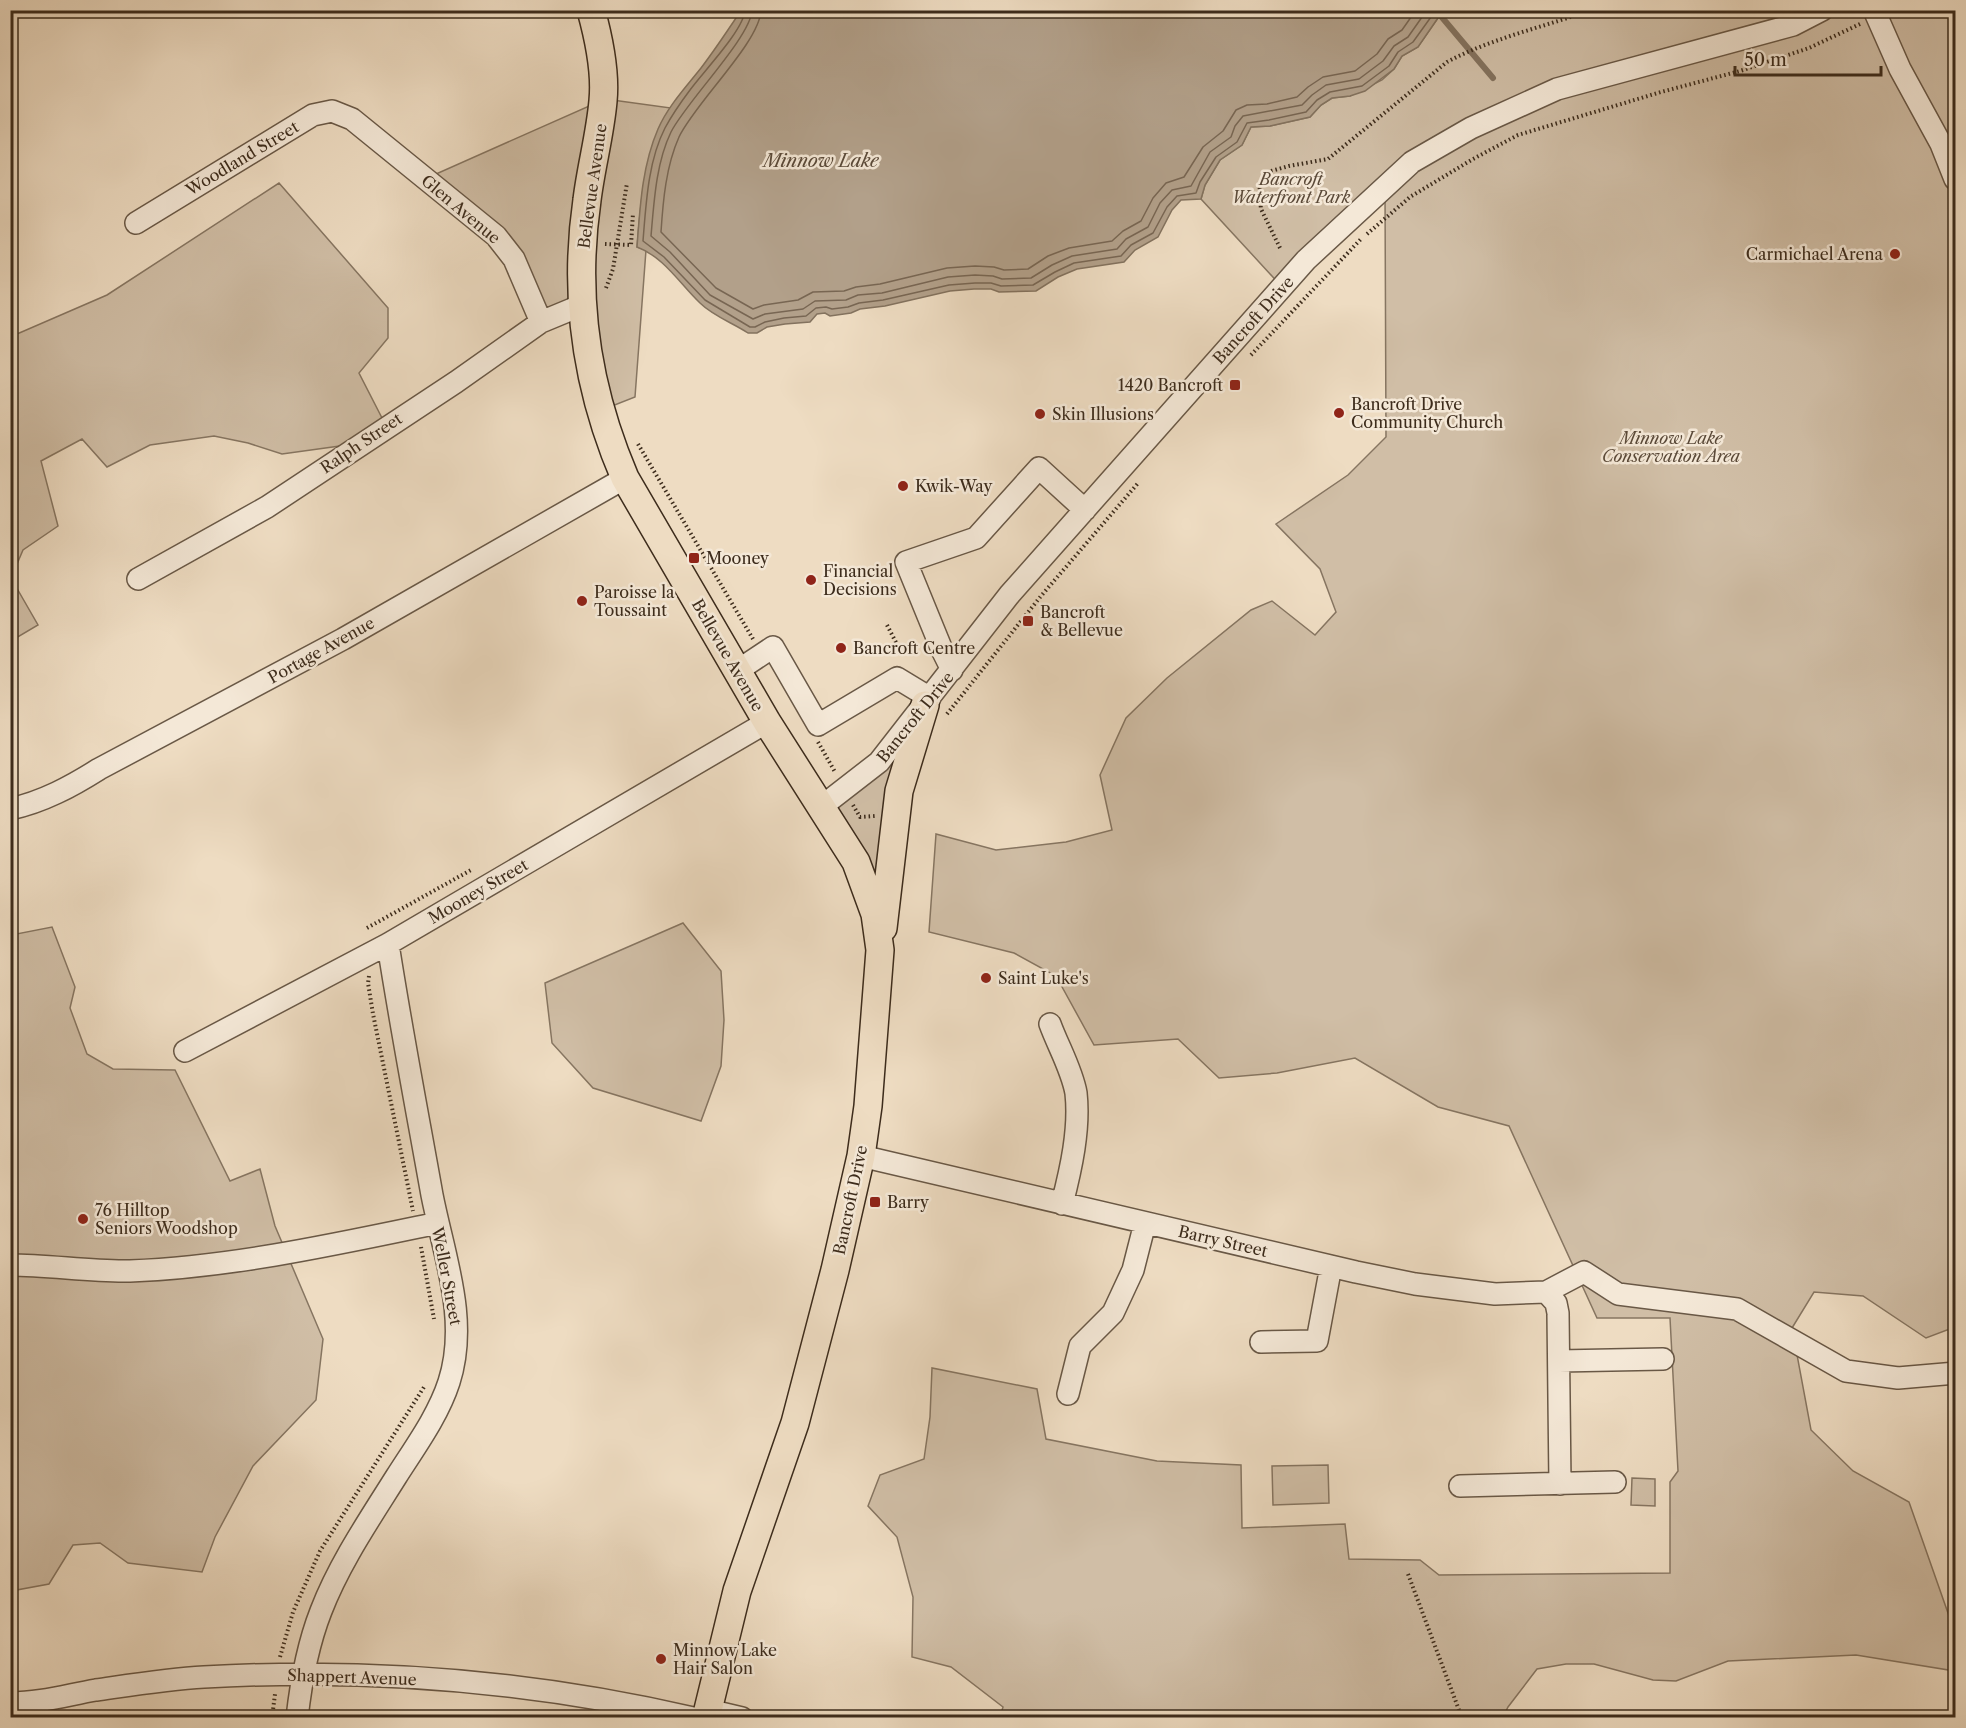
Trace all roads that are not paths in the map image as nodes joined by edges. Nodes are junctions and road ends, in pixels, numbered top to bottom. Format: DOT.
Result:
graph roads {
  1 [pos="591,10"];
  2 [pos="1822,10"];
  3 [pos="1876,13"];
  4 [pos="352,119"];
  5 [pos="1955,179"];
  6 [pos="136,223"];
  7 [pos="582,305"];
  8 [pos="541,322"];
  9 [pos="625,478"];
  10 [pos="1084,510"];
  11 [pos="138,579"];
  12 [pos="952,670"];
  13 [pos="736,671"];
  14 [pos="933,707"];
  15 [pos="767,722"];
  16 [pos="821,807"];
  17 [pos="10,809"];
  18 [pos="388,944"];
  19 [pos="880,950"];
  20 [pos="1050,1024"];
  21 [pos="185,1051"];
  22 [pos="861,1156"];
  23 [pos="1062,1203"];
  24 [pos="438,1223"];
  25 [pos="1145,1223"];
  26 [pos="10,1265"];
  27 [pos="1331,1266"];
  28 [pos="1546,1292"];
  29 [pos="1261,1342"];
  30 [pos="1663,1359"];
  31 [pos="1559,1361"];
  32 [pos="1956,1373"];
  33 [pos="1068,1394"];
  34 [pos="1615,1482"];
  35 [pos="1560,1484"];
  36 [pos="1460,1486"];
  37 [pos="305,1673"];
  38 [pos="10,1703"];
  39 [pos="702,1715"];
  40 [pos="297,1718"];
  41 [pos="742,1718"];
  1 -- 7 [label="main road, Bellevue Avenue"];
  2 -- 10 [label="street, Bancroft Drive"];
  3 -- 5 [label="street"];
  4 -- 6 [label="street, Woodland Street"];
  4 -- 8 [label="street, Glen Avenue"];
  7 -- 8 [label="street, Ralph Street"];
  7 -- 9 [label="main road, Bellevue Avenue"];
  8 -- 11 [label="street, Ralph Street"];
  9 -- 13 [label="main road, Bellevue Avenue"];
  9 -- 17 [label="street, Portage Avenue"];
  10 -- 12 [label="street, Bancroft Drive"];
  10 -- 12 [label="street"];
  12 -- 14 [label="street, Bancroft Drive"];
  13 -- 14 [label="street"];
  13 -- 15 [label="main road, Bellevue Avenue"];
  14 -- 16 [label="street, Bancroft Drive"];
  14 -- 19 [label="main road"];
  15 -- 16 [label="main road, Bellevue Avenue"];
  15 -- 18 [label="street, Mooney Street"];
  16 -- 19 [label="main road, Bancroft Drive"];
  18 -- 21 [label="street, Mooney Street"];
  18 -- 24 [label="street, Weller Street"];
  19 -- 22 [label="main road, Bancroft Drive"];
  20 -- 23 [label="street"];
  22 -- 23 [label="street, Barry Street"];
  22 -- 39 [label="main road, Bancroft Drive"];
  23 -- 25 [label="street, Barry Street"];
  24 -- 26 [label="street"];
  24 -- 37 [label="street, Weller Street"];
  25 -- 27 [label="street, Barry Street"];
  25 -- 33 [label="street"];
  27 -- 28 [label="street, Barry Street"];
  27 -- 29 [label="street"];
  28 -- 31 [label="street"];
  28 -- 32 [label="street, Barry Street"];
  30 -- 31 [label="street"];
  31 -- 35 [label="street"];
  34 -- 35 [label="street"];
  35 -- 36 [label="street"];
  37 -- 38 [label="street, Shappert Avenue"];
  37 -- 39 [label="street, Shappert Avenue"];
  37 -- 40 [label="street, Weller Street"];
  39 -- 41 [label="street, Shappert Avenue"];
}
